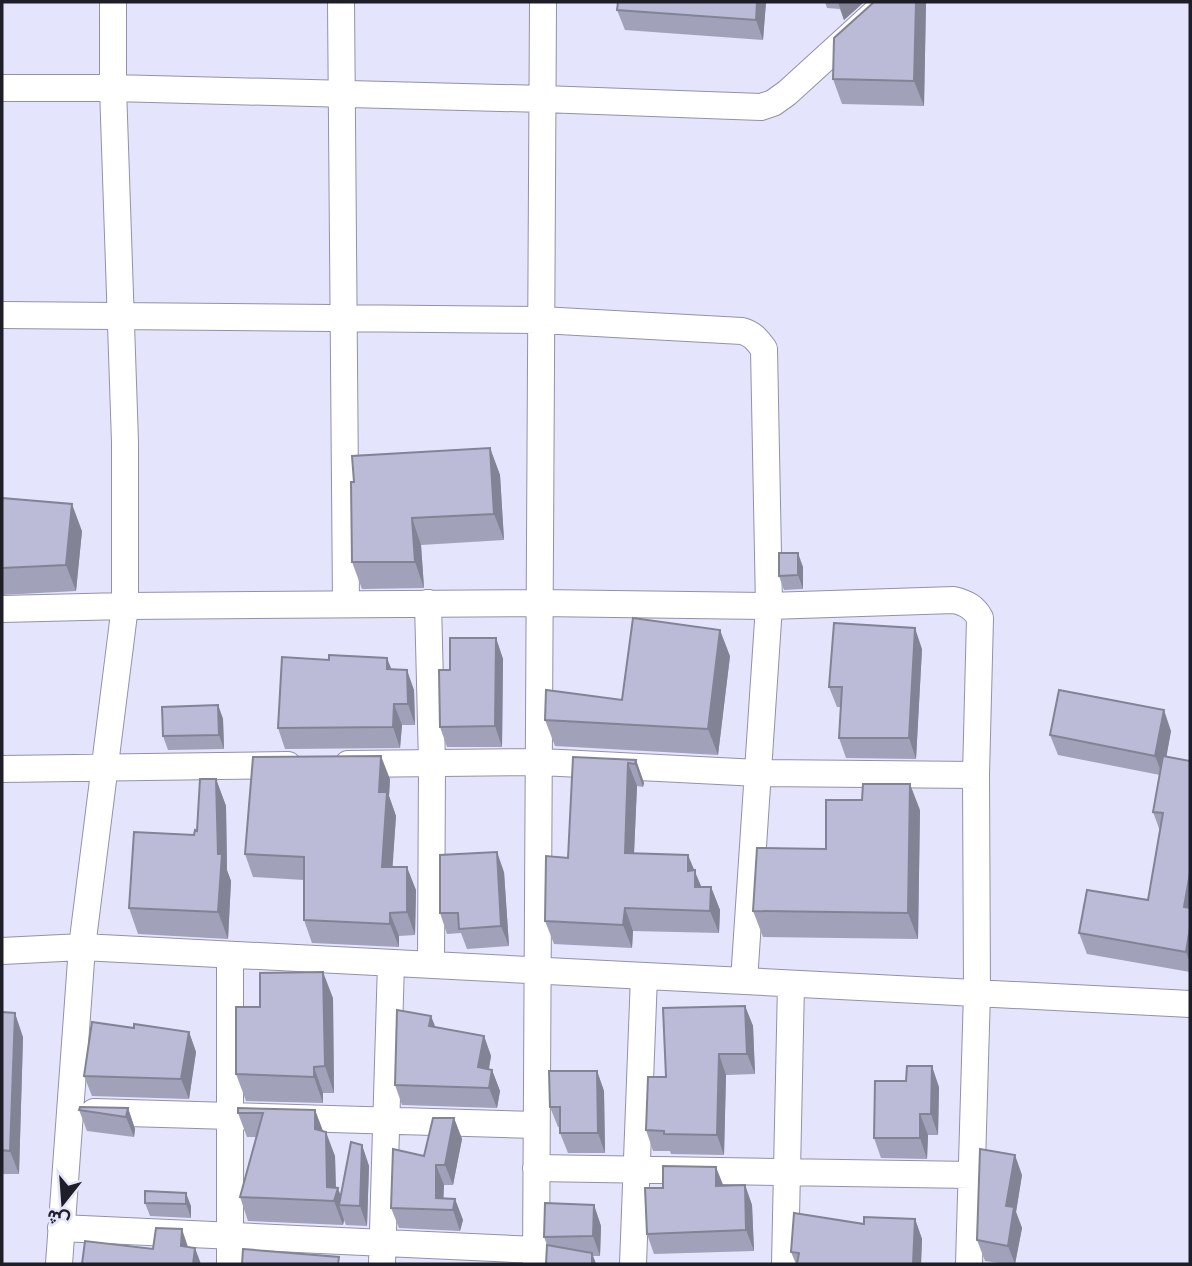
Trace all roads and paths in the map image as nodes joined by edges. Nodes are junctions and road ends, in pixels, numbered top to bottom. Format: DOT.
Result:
graph roads {
  1 [pos="113,2"];
  2 [pos="341,2"];
  3 [pos="543,2"];
  4 [pos="887,2"];
  5 [pos="2,88"];
  6 [pos="113,89"];
  7 [pos="343,95"];
  8 [pos="543,99"];
  9 [pos="2,315"];
  10 [pos="119,315"];
  11 [pos="342,317"];
  12 [pos="541,320"];
  13 [pos="429,603"];
  14 [pos="539,603"];
  15 [pos="346,604"];
  16 [pos="125,606"];
  17 [pos="769,606"];
  18 [pos="2,609"];
  19 [pos="541,762"];
  20 [pos="432,763"];
  21 [pos="105,766"];
  22 [pos="2,769"];
  23 [pos="758,773"];
  24 [pos="976,775"];
  25 [pos="82,947"];
  26 [pos="2,951"];
  27 [pos="230,955"];
  28 [pos="391,963"];
  29 [pos="430,965"];
  30 [pos="536,971"];
  31 [pos="645,976"];
  32 [pos="744,981"];
  33 [pos="791,984"];
  34 [pos="977,993"];
  35 [pos="1190,1004"];
  36 [pos="70,1111"];
  37 [pos="230,1116"];
  38 [pos="387,1121"];
  39 [pos="536,1125"];
  40 [pos="536,1168"];
  41 [pos="637,1168"];
  42 [pos="786,1172"];
  43 [pos="972,1175"];
  44 [pos="61,1228"];
  45 [pos="230,1236"];
  46 [pos="383,1253"];
  47 [pos="536,1257"];
  48 [pos="59,1264"];
  49 [pos="230,1264"];
  50 [pos="634,1264"];
  51 [pos="785,1264"];
  52 [pos="969,1264"];
  1 -- 6 [label="street"];
  2 -- 7 [label="street"];
  3 -- 8 [label="street"];
  4 -- 8 [label="street"];
  5 -- 6 [label="street"];
  6 -- 7 [label="street"];
  6 -- 10 [label="street"];
  7 -- 8 [label="street"];
  7 -- 11 [label="street"];
  8 -- 12 [label="street"];
  9 -- 10 [label="street"];
  10 -- 11 [label="street"];
  10 -- 16 [label="street"];
  11 -- 12 [label="street"];
  11 -- 15 [label="street"];
  12 -- 14 [label="street"];
  12 -- 17 [label="street"];
  13 -- 14 [label="street"];
  13 -- 15 [label="street"];
  13 -- 20 [label="street"];
  14 -- 17 [label="street"];
  14 -- 19 [label="street"];
  15 -- 16 [label="street"];
  16 -- 18 [label="street"];
  16 -- 21 [label="street"];
  17 -- 23 [label="street"];
  17 -- 24 [label="street"];
  19 -- 20 [label="street"];
  19 -- 23 [label="street"];
  19 -- 30 [label="street"];
  20 -- 21 [label="street"];
  20 -- 29 [label="street"];
  21 -- 22 [label="street"];
  21 -- 25 [label="street"];
  23 -- 24 [label="street"];
  23 -- 32 [label="street"];
  24 -- 34 [label="street"];
  25 -- 26 [label="street"];
  25 -- 27 [label="street"];
  25 -- 36 [label="street"];
  27 -- 28 [label="street"];
  27 -- 37 [label="street"];
  28 -- 29 [label="street"];
  28 -- 38 [label="street"];
  29 -- 30 [label="street"];
  30 -- 31 [label="street"];
  30 -- 39 [label="street"];
  31 -- 32 [label="street"];
  31 -- 41 [label="street"];
  32 -- 33 [label="street"];
  33 -- 34 [label="street"];
  33 -- 42 [label="street"];
  34 -- 35 [label="street"];
  34 -- 43 [label="street"];
  36 -- 37 [label="street"];
  36 -- 44 [label="street"];
  37 -- 38 [label="street"];
  37 -- 45 [label="street"];
  38 -- 39 [label="street"];
  38 -- 46 [label="street"];
  39 -- 40 [label="street"];
  40 -- 41 [label="street"];
  40 -- 47 [label="street"];
  41 -- 42 [label="street"];
  41 -- 50 [label="street"];
  42 -- 43 [label="street"];
  42 -- 51 [label="street"];
  43 -- 52 [label="street"];
  44 -- 45 [label="street"];
  44 -- 48 [label="street"];
  45 -- 46 [label="street"];
  45 -- 49 [label="street"];
  46 -- 47 [label="street"];
}
